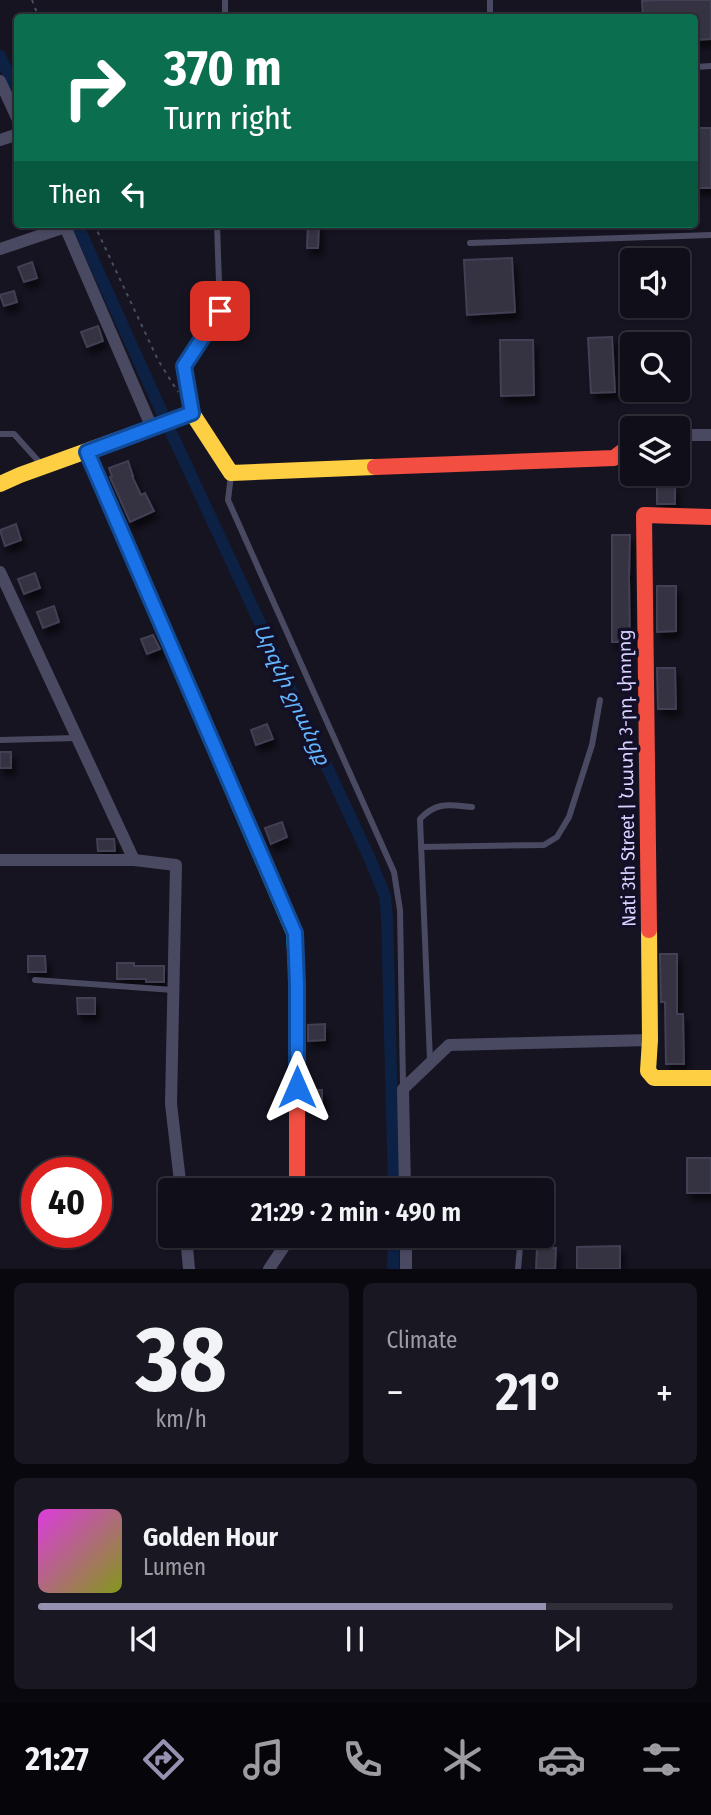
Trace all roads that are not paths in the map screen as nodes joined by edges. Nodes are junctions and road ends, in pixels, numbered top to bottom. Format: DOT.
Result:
graph roads {
  1 [pos="0,81"];
  2 [pos="14,111"];
  3 [pos="56,228"];
  4 [pos="65,228"];
  5 [pos="217,228"];
  6 [pos="711,235"];
  7 [pos="470,243"];
  8 [pos="0,249"];
  9 [pos="192,413"];
  10 [pos="162,424"];
  11 [pos="0,434"];
  12 [pos="690,435"];
  13 [pos="711,435"];
  14 [pos="87,452"];
  15 [pos="620,453"];
  16 [pos="44,467"];
  17 [pos="231,473"];
  18 [pos="0,484"];
  19 [pos="711,517"];
  20 [pos="0,572"];
  21 [pos="600,700"];
  22 [pos="77,738"];
  23 [pos="0,740"];
  24 [pos="472,807"];
  25 [pos="421,846"];
  26 [pos="0,860"];
  27 [pos="134,860"];
  28 [pos="34,980"];
  29 [pos="173,990"];
  30 [pos="650,1040"];
  31 [pos="430,1062"];
  32 [pos="711,1078"];
  33 [pos="403,1089"];
  34 [pos="180,1178"];
  35 [pos="297,1178"];
  36 [pos="405,1178"];
  37 [pos="187,1248"];
  38 [pos="283,1248"];
  39 [pos="406,1248"];
  40 [pos="520,1248"];
  41 [pos="189,1269"];
  42 [pos="269,1269"];
  43 [pos="406,1269"];
  44 [pos="519,1269"];
  1 -- 2 [label="street"];
  3 -- 8 [label="street"];
  4 -- 10 [label="street"];
  5 -- 9 [label="lane"];
  6 -- 7 [label="lane"];
  9 -- 10 [label="street"];
  9 -- 17 [label="street"];
  10 -- 14 [label="street"];
  11 -- 16 [label="lane"];
  12 -- 13 [label="street"];
  14 -- 16 [label="street"];
  14 -- 35 [label="street"];
  15 -- 17 [label="street"];
  16 -- 18 [label="street"];
  17 -- 33 [label="lane"];
  19 -- 30 [label="street, Nati 3th Street | Նատի 3-րդ փողոց"];
  20 -- 22 [label="street"];
  21 -- 25 [label="lane"];
  22 -- 23 [label="lane"];
  22 -- 27 [label="street"];
  24 -- 25 [label="lane"];
  25 -- 31 [label="lane"];
  26 -- 27 [label="street"];
  27 -- 29 [label="street"];
  28 -- 29 [label="lane"];
  29 -- 34 [label="street"];
  30 -- 31 [label="street"];
  30 -- 32 [label="street, Nati 3th Street | Նատի 3-րդ փողոց"];
  31 -- 33 [label="street"];
  33 -- 36 [label="street"];
  37 -- 41 [label="street"];
  38 -- 42 [label="street"];
  39 -- 43 [label="street"];
  40 -- 44 [label="lane"];
}
